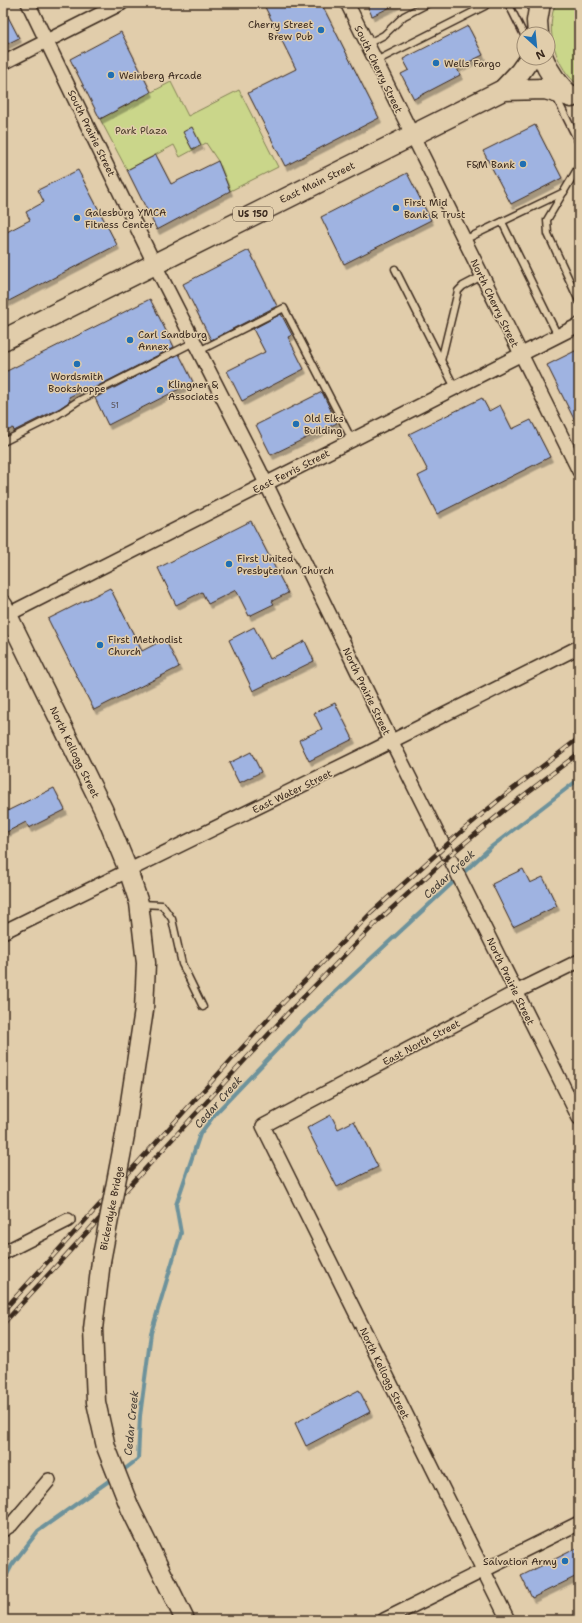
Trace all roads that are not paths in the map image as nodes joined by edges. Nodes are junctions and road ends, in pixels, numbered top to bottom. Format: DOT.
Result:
graph roads {
  1 [pos="28,3"];
  2 [pos="122,3"];
  3 [pos="347,3"];
  4 [pos="429,3"];
  5 [pos="487,3"];
  6 [pos="508,3"];
  7 [pos="540,3"];
  8 [pos="520,26"];
  9 [pos="537,26"];
  10 [pos="47,41"];
  11 [pos="367,44"];
  12 [pos="376,62"];
  13 [pos="3,63"];
  14 [pos="524,66"];
  15 [pos="546,66"];
  16 [pos="503,90"];
  17 [pos="567,97"];
  18 [pos="412,135"];
  19 [pos="579,143"];
  20 [pos="579,166"];
  21 [pos="564,192"];
  22 [pos="502,222"];
  23 [pos="464,240"];
  24 [pos="154,263"];
  25 [pos="395,269"];
  26 [pos="482,276"];
  27 [pos="579,301"];
  28 [pos="579,325"];
  29 [pos="558,336"];
  30 [pos="3,340"];
  31 [pos="196,347"];
  32 [pos="521,355"];
  33 [pos="441,360"];
  34 [pos="455,388"];
  35 [pos="352,440"];
  36 [pos="3,442"];
  37 [pos="579,471"];
  38 [pos="266,484"];
  39 [pos="5,612"];
  40 [pos="579,647"];
  41 [pos="392,742"];
  42 [pos="128,870"];
  43 [pos="139,904"];
  44 [pos="3,932"];
  45 [pos="579,961"];
  46 [pos="516,992"];
  47 [pos="203,1007"];
  48 [pos="579,1118"];
  49 [pos="263,1126"];
  50 [pos="68,1220"];
  51 [pos="3,1253"];
  52 [pos="49,1480"];
  53 [pos="579,1523"];
  54 [pos="3,1530"];
  55 [pos="484,1571"];
  56 [pos="186,1620"];
  57 [pos="384,1620"];
  58 [pos="508,1620"];
  1 -- 10 [label="street, South Prairie Street"];
  2 -- 10 [label="street"];
  3 -- 11 [label="street, South Cherry Street"];
  4 -- 11 [label="lane"];
  5 -- 12 [label="lane"];
  6 -- 8 [label="lane"];
  7 -- 9 [label="main road"];
  10 -- 13 [label="street"];
  10 -- 24 [label="street, South Prairie Street"];
  11 -- 12 [label="street, South Cherry Street"];
  12 -- 18 [label="street, South Cherry Street"];
  14 -- 16 [label="main road, East Main Street / US 150"];
  15 -- 17 [label="main road"];
  16 -- 17 [label="main road, East Main Street / US 150"];
  16 -- 18 [label="main road, East Main Street / US 150"];
  17 -- 19 [label="lane"];
  18 -- 23 [label="street, North Cherry Street"];
  18 -- 24 [label="main road, East Main Street / US 150"];
  20 -- 21 [label="lane"];
  21 -- 22 [label="lane"];
  21 -- 27 [label="lane"];
  22 -- 23 [label="lane"];
  22 -- 29 [label="lane"];
  23 -- 26 [label="street, North Cherry Street"];
  24 -- 30 [label="main road, East Main Street / US 150"];
  24 -- 31 [label="street, North Prairie Street"];
  25 -- 33 [label="lane"];
  26 -- 32 [label="street, North Cherry Street"];
  26 -- 33 [label="lane"];
  28 -- 29 [label="street, East Ferris Street"];
  29 -- 32 [label="street, East Ferris Street"];
  31 -- 35 [label="lane"];
  31 -- 36 [label="lane"];
  31 -- 38 [label="street, North Prairie Street"];
  32 -- 34 [label="street, East Ferris Street"];
  32 -- 37 [label="street, North Cherry Street"];
  33 -- 34 [label="lane"];
  34 -- 35 [label="street, East Ferris Street"];
  35 -- 38 [label="street, East Ferris Street"];
  38 -- 39 [label="street, East Ferris Street"];
  38 -- 41 [label="street, North Prairie Street"];
  39 -- 42 [label="main road, North Kellogg Street"];
  40 -- 41 [label="street, East Water Street"];
  41 -- 42 [label="street, East Water Street"];
  41 -- 46 [label="street, North Prairie Street"];
  42 -- 43 [label="main road, North Kellogg Street"];
  42 -- 44 [label="street, East Water Street"];
  43 -- 47 [label="lane"];
  43 -- 56 [label="main road, Bickerdyke Bridge, bridge"];
  45 -- 46 [label="street, East North Street"];
  46 -- 48 [label="street, North Prairie Street"];
  46 -- 49 [label="street, East North Street"];
  49 -- 55 [label="street, North Kellogg Street"];
  50 -- 51 [label="street"];
  52 -- 54 [label="street"];
  53 -- 55 [label="street"];
  55 -- 57 [label="street"];
  55 -- 58 [label="street, North Kellogg Street"];
}
